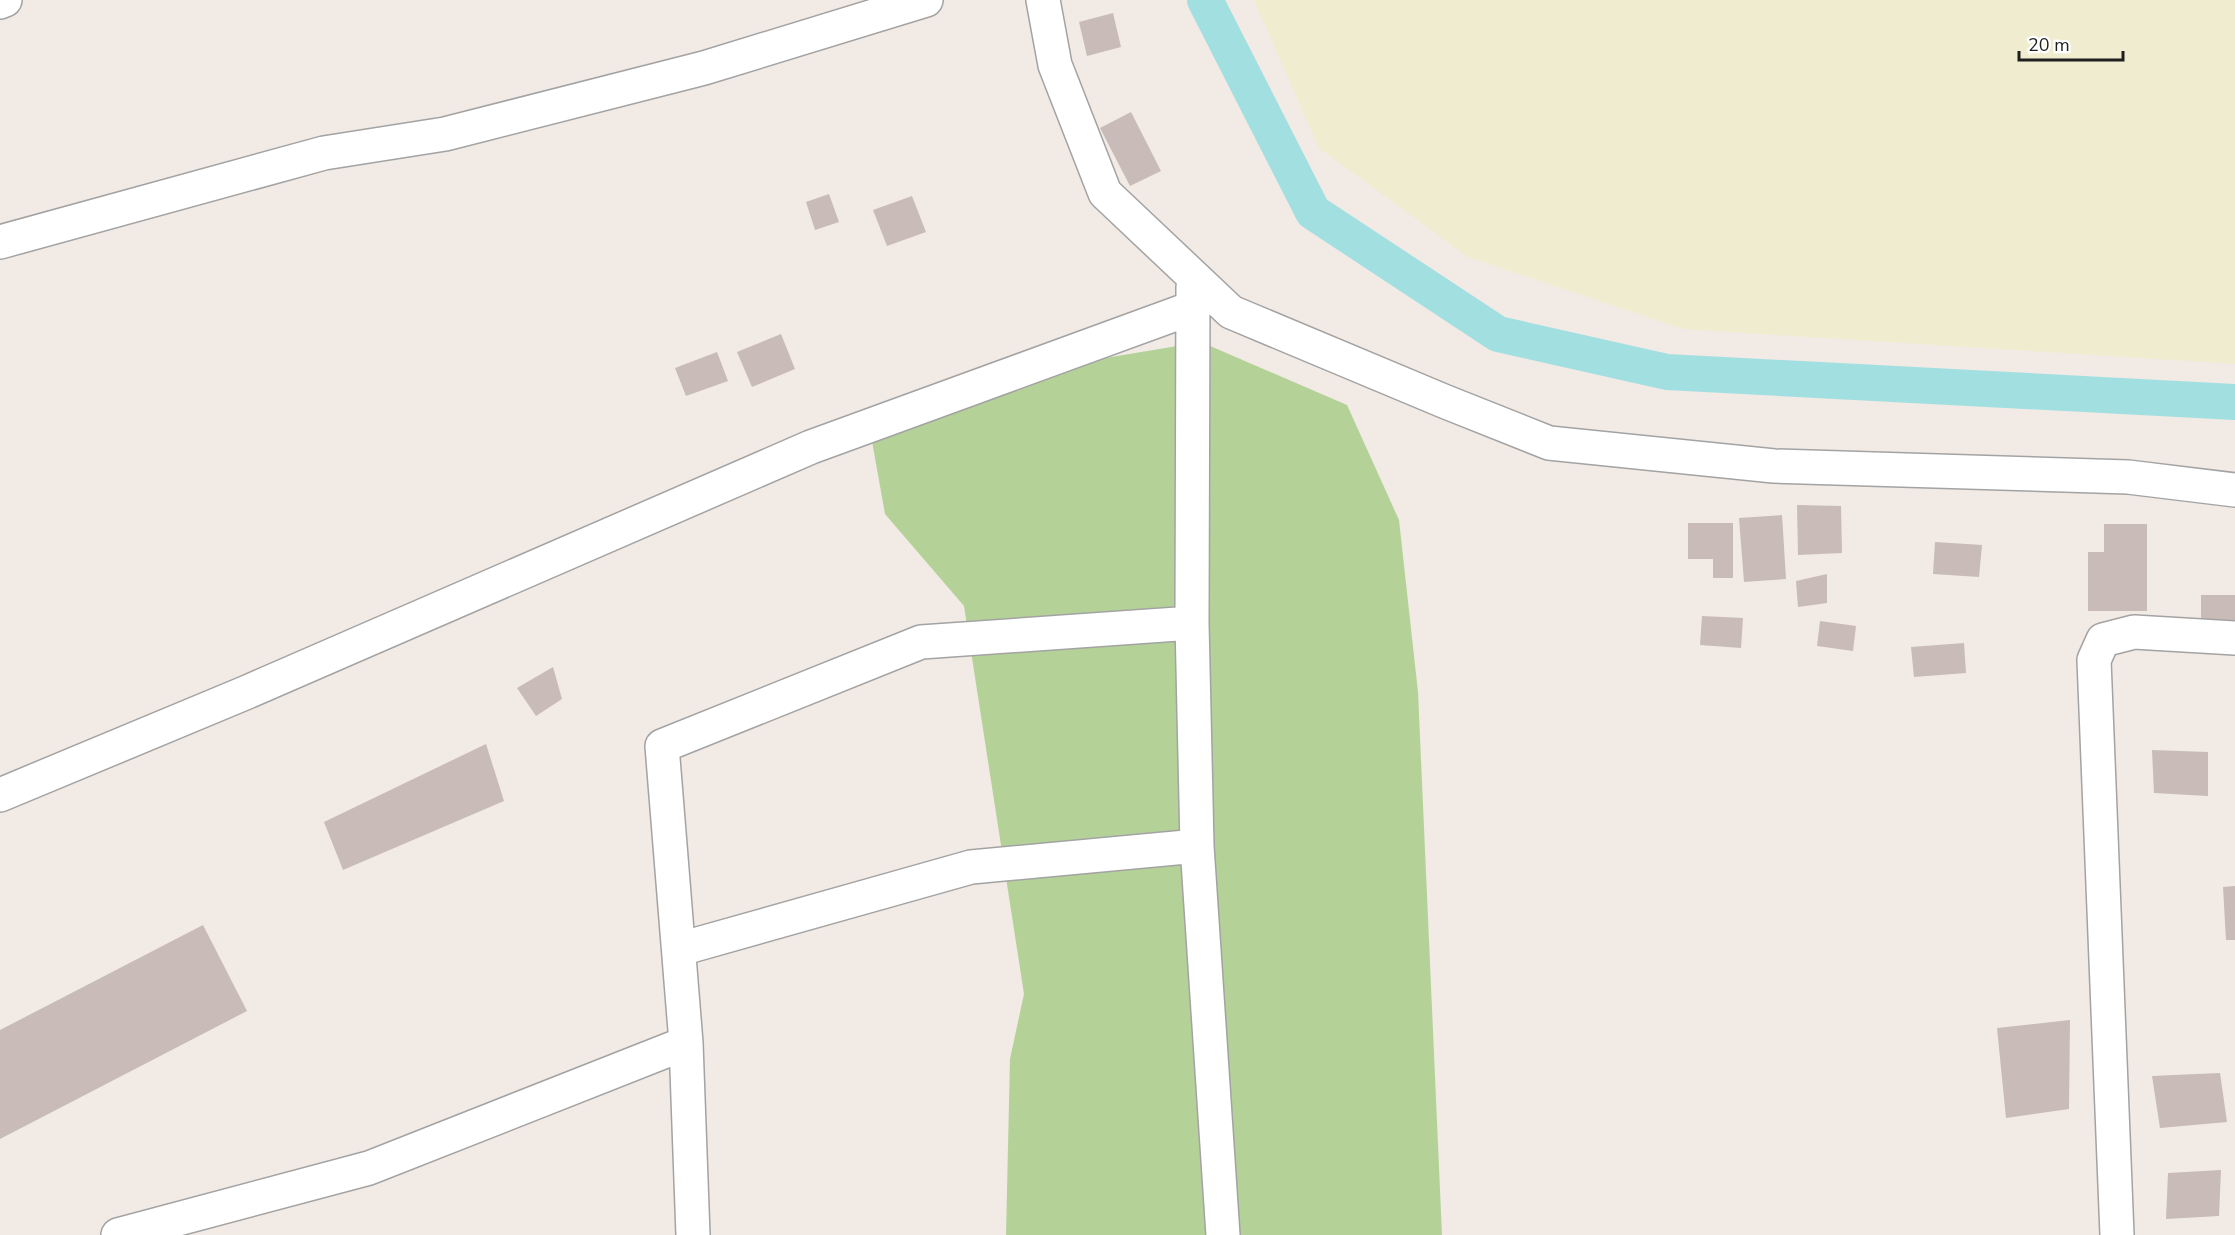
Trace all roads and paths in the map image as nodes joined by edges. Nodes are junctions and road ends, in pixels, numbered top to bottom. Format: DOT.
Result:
graph roads {
  1 [pos="5,0"];
  2 [pos="926,0"];
  3 [pos="1042,0"];
  4 [pos="0,2"];
  5 [pos="0,242"];
  6 [pos="1193,292"];
  7 [pos="2235,490"];
  8 [pos="1192,623"];
  9 [pos="2235,638"];
  10 [pos="0,795"];
  11 [pos="1197,846"];
  12 [pos="680,949"];
  13 [pos="686,1043"];
  14 [pos="118,1235"];
  15 [pos="693,1235"];
  16 [pos="1223,1235"];
  17 [pos="2117,1235"];
  1 -- 4 [label="street"];
  2 -- 5 [label="street"];
  3 -- 6 [label="street"];
  6 -- 7 [label="street"];
  6 -- 8 [label="street"];
  6 -- 10 [label="street"];
  8 -- 11 [label="street"];
  8 -- 12 [label="street"];
  9 -- 17 [label="street"];
  11 -- 12 [label="street"];
  11 -- 16 [label="street"];
  12 -- 13 [label="street"];
  13 -- 14 [label="street"];
  13 -- 15 [label="street"];
}
